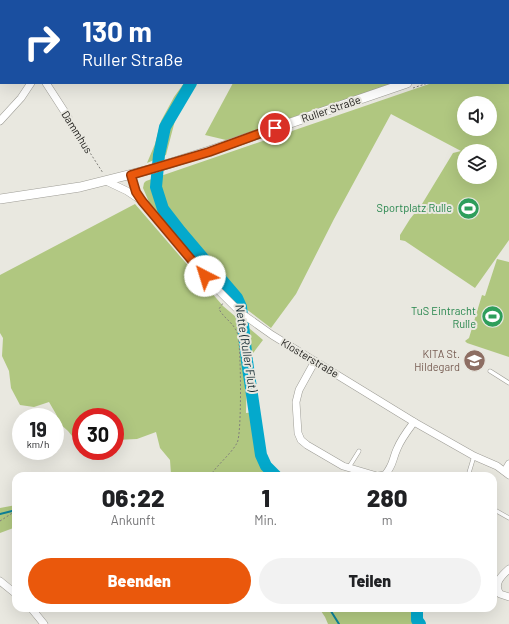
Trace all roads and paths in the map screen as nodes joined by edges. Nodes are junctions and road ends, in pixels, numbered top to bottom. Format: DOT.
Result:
graph roads {
  1 [pos="30,84"];
  2 [pos="47,84"];
  3 [pos="404,84"];
  4 [pos="68,117"];
  5 [pos="0,121"];
  6 [pos="131,175"];
  7 [pos="106,181"];
  8 [pos="0,199"];
  9 [pos="142,201"];
  10 [pos="226,300"];
  11 [pos="315,361"];
  12 [pos="490,371"];
  13 [pos="509,383"];
  14 [pos="414,422"];
  15 [pos="359,451"];
  16 [pos="474,456"];
  17 [pos="509,464"];
  18 [pos="348,468"];
  19 [pos="213,472"];
  20 [pos="362,472"];
  21 [pos="387,472"];
  22 [pos="469,472"];
  23 [pos="507,473"];
  24 [pos="497,511"];
  25 [pos="12,513"];
  26 [pos="509,518"];
  27 [pos="0,521"];
  28 [pos="509,569"];
  29 [pos="0,581"];
  30 [pos="12,591"];
  31 [pos="509,597"];
  32 [pos="34,612"];
  33 [pos="44,624"];
  1 -- 5 [label="street"];
  2 -- 4 [label="street, Dammhus"];
  3 -- 6 [label="main road, Ruller Straße"];
  4 -- 7 [label="path, Dammhus"];
  6 -- 7 [label="main road, Ruller Straße"];
  6 -- 9 [label="street, Klosterstraße"];
  7 -- 8 [label="main road, Ruller Straße"];
  7 -- 9 [label="street, Klosterstraße"];
  9 -- 10 [label="street, Klosterstraße"];
  10 -- 11 [label="street, Klosterstraße"];
  10 -- 19 [label="path"];
  11 -- 14 [label="street, Klosterstraße"];
  11 -- 18 [label="street"];
  12 -- 13 [label="lane"];
  14 -- 16 [label="street, Klosterstraße"];
  14 -- 21 [label="street"];
  15 -- 18 [label="lane"];
  16 -- 22 [label="lane"];
  16 -- 23 [label="street, Klosterstraße"];
  17 -- 23 [label="street"];
  18 -- 20 [label="street"];
  24 -- 26 [label="lane"];
  25 -- 27 [label="path"];
  28 -- 31 [label="street"];
  29 -- 30 [label="street"];
  32 -- 33 [label="street"];
}
